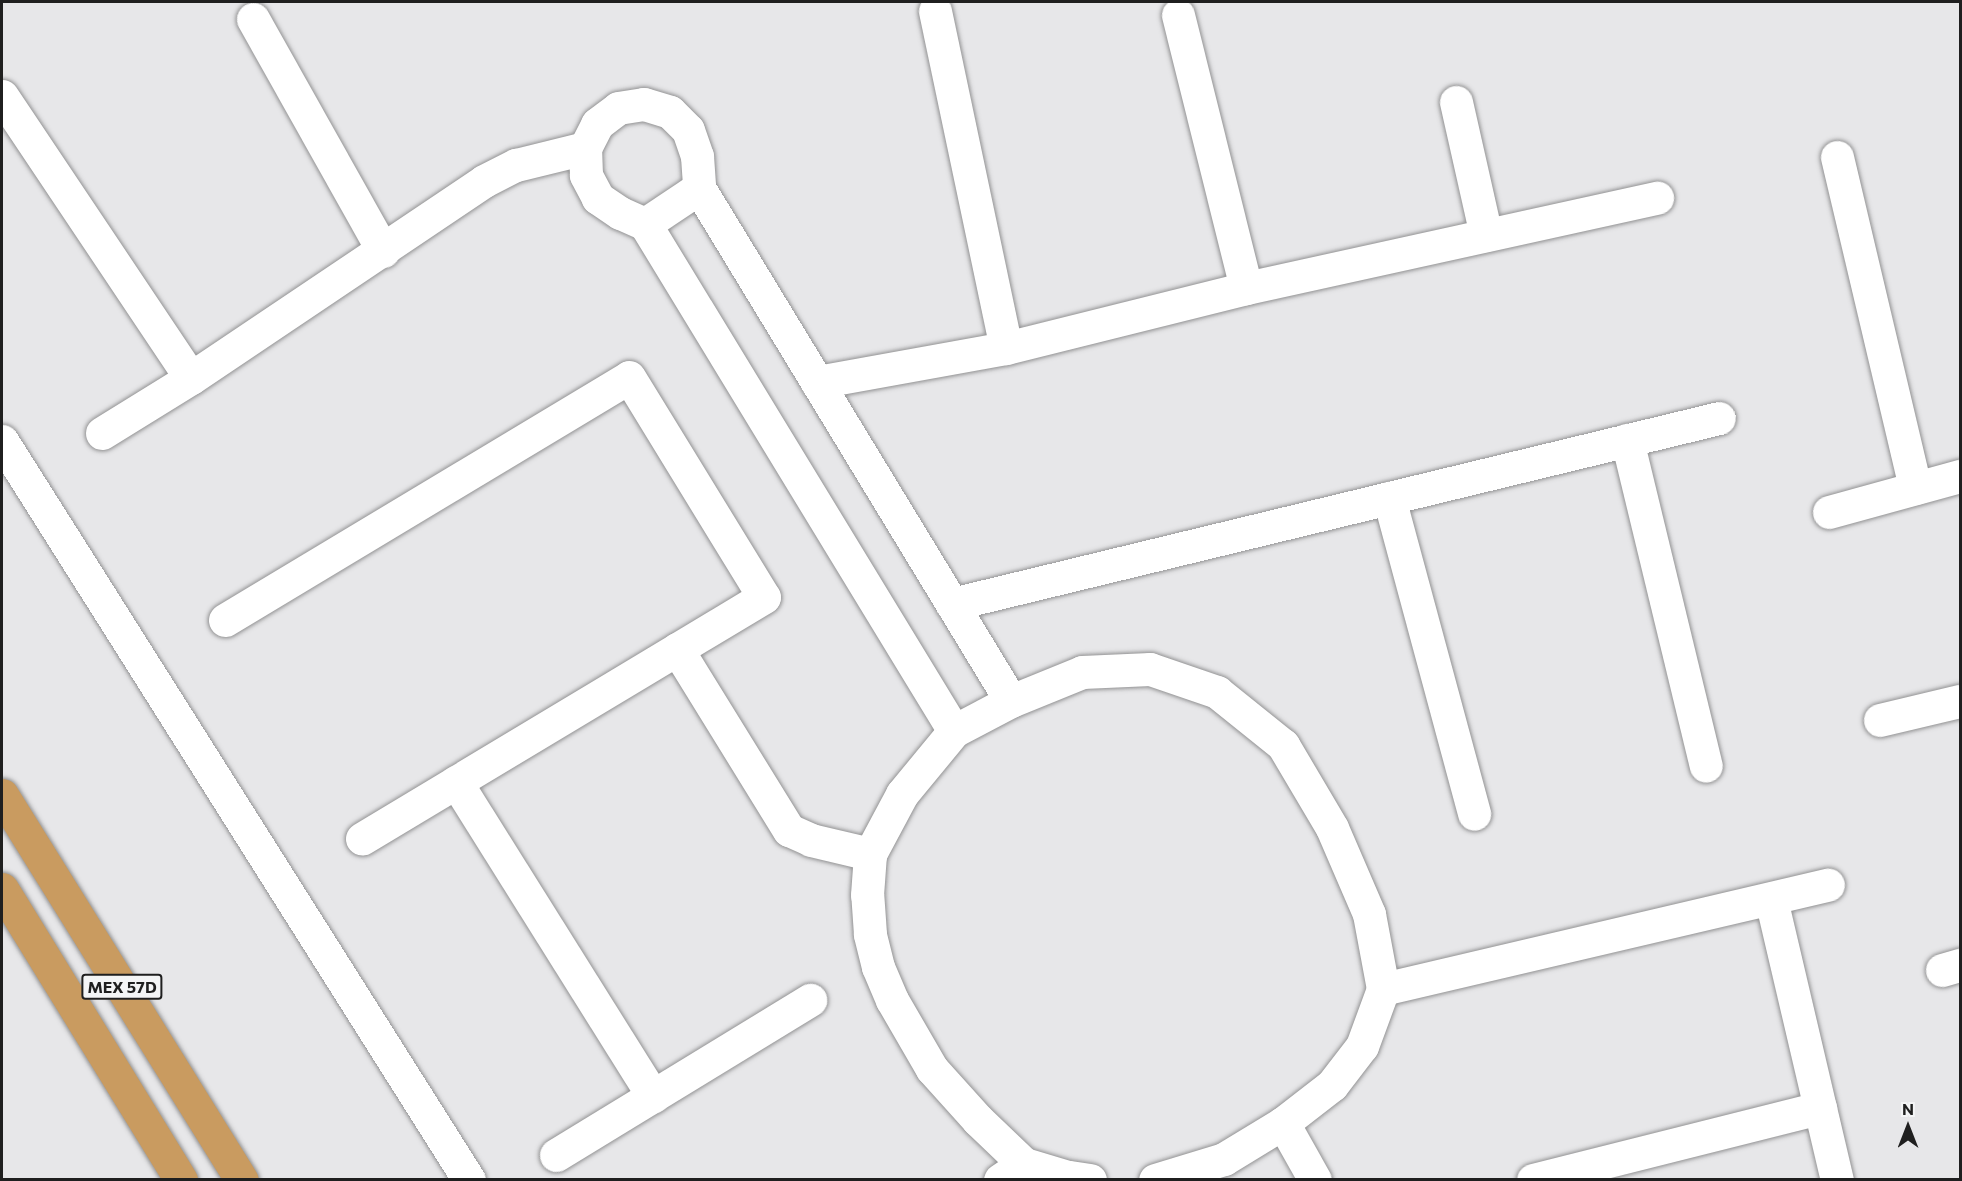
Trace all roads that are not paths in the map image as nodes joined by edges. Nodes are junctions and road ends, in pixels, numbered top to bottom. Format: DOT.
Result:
graph roads {
  1 [pos="935,10"];
  2 [pos="1178,15"];
  3 [pos="253,19"];
  4 [pos="2,96"];
  5 [pos="1456,102"];
  6 [pos="585,148"];
  7 [pos="1837,157"];
  8 [pos="699,188"];
  9 [pos="1657,198"];
  10 [pos="645,224"];
  11 [pos="1486,235"];
  12 [pos="383,251"];
  13 [pos="1246,288"];
  14 [pos="1006,348"];
  15 [pos="191,378"];
  16 [pos="817,382"];
  17 [pos="1719,418"];
  18 [pos="102,433"];
  19 [pos="1627,440"];
  20 [pos="2,441"];
  21 [pos="1960,476"];
  22 [pos="1915,488"];
  23 [pos="1389,498"];
  24 [pos="1829,512"];
  25 [pos="952,604"];
  26 [pos="225,620"];
  27 [pos="677,649"];
  28 [pos="1011,701"];
  29 [pos="1960,701"];
  30 [pos="1880,720"];
  31 [pos="954,731"];
  32 [pos="1706,766"];
  33 [pos="456,782"];
  34 [pos="2,795"];
  35 [pos="1474,814"];
  36 [pos="362,839"];
  37 [pos="870,854"];
  38 [pos="1828,885"];
  39 [pos="2,888"];
  40 [pos="1771,899"];
  41 [pos="1383,990"];
  42 [pos="810,1000"];
  43 [pos="653,1096"];
  44 [pos="1820,1108"];
  45 [pos="1283,1123"];
  46 [pos="556,1155"];
  47 [pos="1230,1169"];
  48 [pos="1012,1172"];
  49 [pos="181,1179"];
  50 [pos="242,1179"];
  51 [pos="469,1179"];
  52 [pos="1090,1179"];
  53 [pos="1155,1179"];
  54 [pos="1315,1179"];
  55 [pos="1533,1179"];
  56 [pos="1837,1179"];
  1 -- 14 [label="street"];
  2 -- 13 [label="street"];
  3 -- 12 [label="street"];
  4 -- 15 [label="street"];
  5 -- 11 [label="street"];
  6 -- 8 [label="street"];
  6 -- 10 [label="street"];
  6 -- 12 [label="street"];
  7 -- 22 [label="street"];
  8 -- 10 [label="street"];
  8 -- 16 [label="street"];
  9 -- 11 [label="street"];
  10 -- 31 [label="street"];
  11 -- 13 [label="street"];
  12 -- 15 [label="street"];
  13 -- 14 [label="street"];
  14 -- 16 [label="street"];
  15 -- 18 [label="street"];
  16 -- 25 [label="street"];
  17 -- 19 [label="street"];
  19 -- 23 [label="street"];
  19 -- 32 [label="street"];
  20 -- 51 [label="street"];
  21 -- 22 [label="street"];
  22 -- 24 [label="street"];
  23 -- 25 [label="street"];
  23 -- 35 [label="street"];
  25 -- 28 [label="street"];
  26 -- 27 [label="street"];
  27 -- 33 [label="street"];
  27 -- 37 [label="street"];
  28 -- 31 [label="street"];
  28 -- 41 [label="street"];
  29 -- 30 [label="street"];
  31 -- 37 [label="street"];
  33 -- 36 [label="street"];
  33 -- 43 [label="street"];
  34 -- 50 [label="highway, MEX 57D"];
  37 -- 48 [label="street"];
  38 -- 40 [label="street"];
  39 -- 49 [label="highway, MEX 57D"];
  40 -- 41 [label="street"];
  40 -- 44 [label="street"];
  41 -- 45 [label="street"];
  42 -- 43 [label="street"];
  43 -- 46 [label="street"];
  44 -- 55 [label="street"];
  44 -- 56 [label="street"];
  45 -- 47 [label="street"];
  45 -- 54 [label="street"];
  47 -- 53 [label="street"];
  48 -- 52 [label="street"];
}
